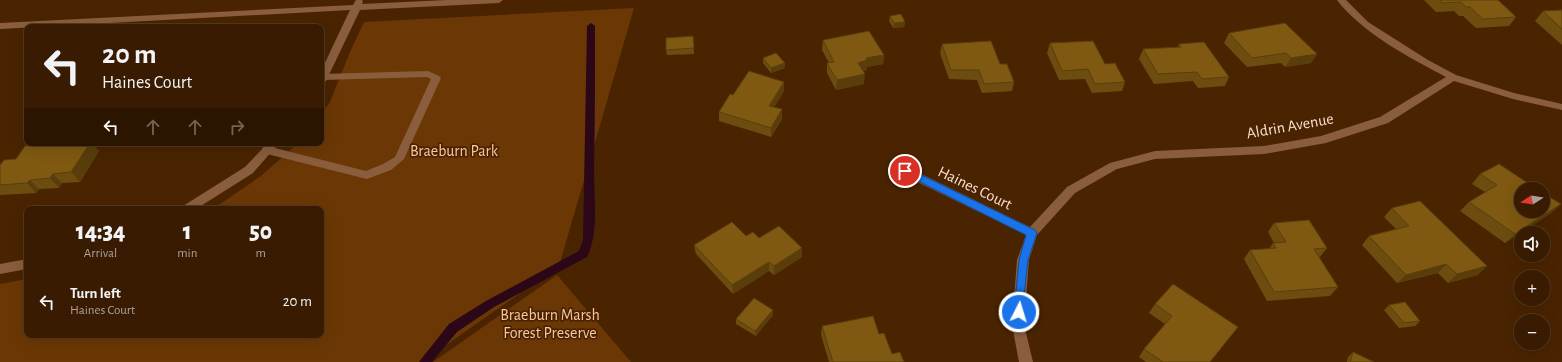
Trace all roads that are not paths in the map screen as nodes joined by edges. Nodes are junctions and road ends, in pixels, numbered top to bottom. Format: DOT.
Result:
graph roads {
  1 [pos="499,0"];
  2 [pos="1341,0"];
  3 [pos="358,4"];
  4 [pos="33,24"];
  5 [pos="24,25"];
  6 [pos="0,26"];
  7 [pos="324,75"];
  8 [pos="1453,77"];
  9 [pos="324,79"];
  10 [pos="1562,107"];
  11 [pos="271,147"];
  12 [pos="905,171"];
  13 [pos="192,206"];
  14 [pos="1032,233"];
  15 [pos="24,265"];
  16 [pos="0,269"];
  17 [pos="1026,362"];
  1 -- 3 [label="street"];
  2 -- 8 [label="street"];
  3 -- 4 [label="street"];
  3 -- 7 [label="street"];
  5 -- 6 [label="street"];
  8 -- 10 [label="street"];
  8 -- 14 [label="street, Aldrin Avenue"];
  9 -- 11 [label="street"];
  11 -- 13 [label="street"];
  12 -- 14 [label="street, Haines Court"];
  14 -- 17 [label="street"];
  15 -- 16 [label="street"];
}
